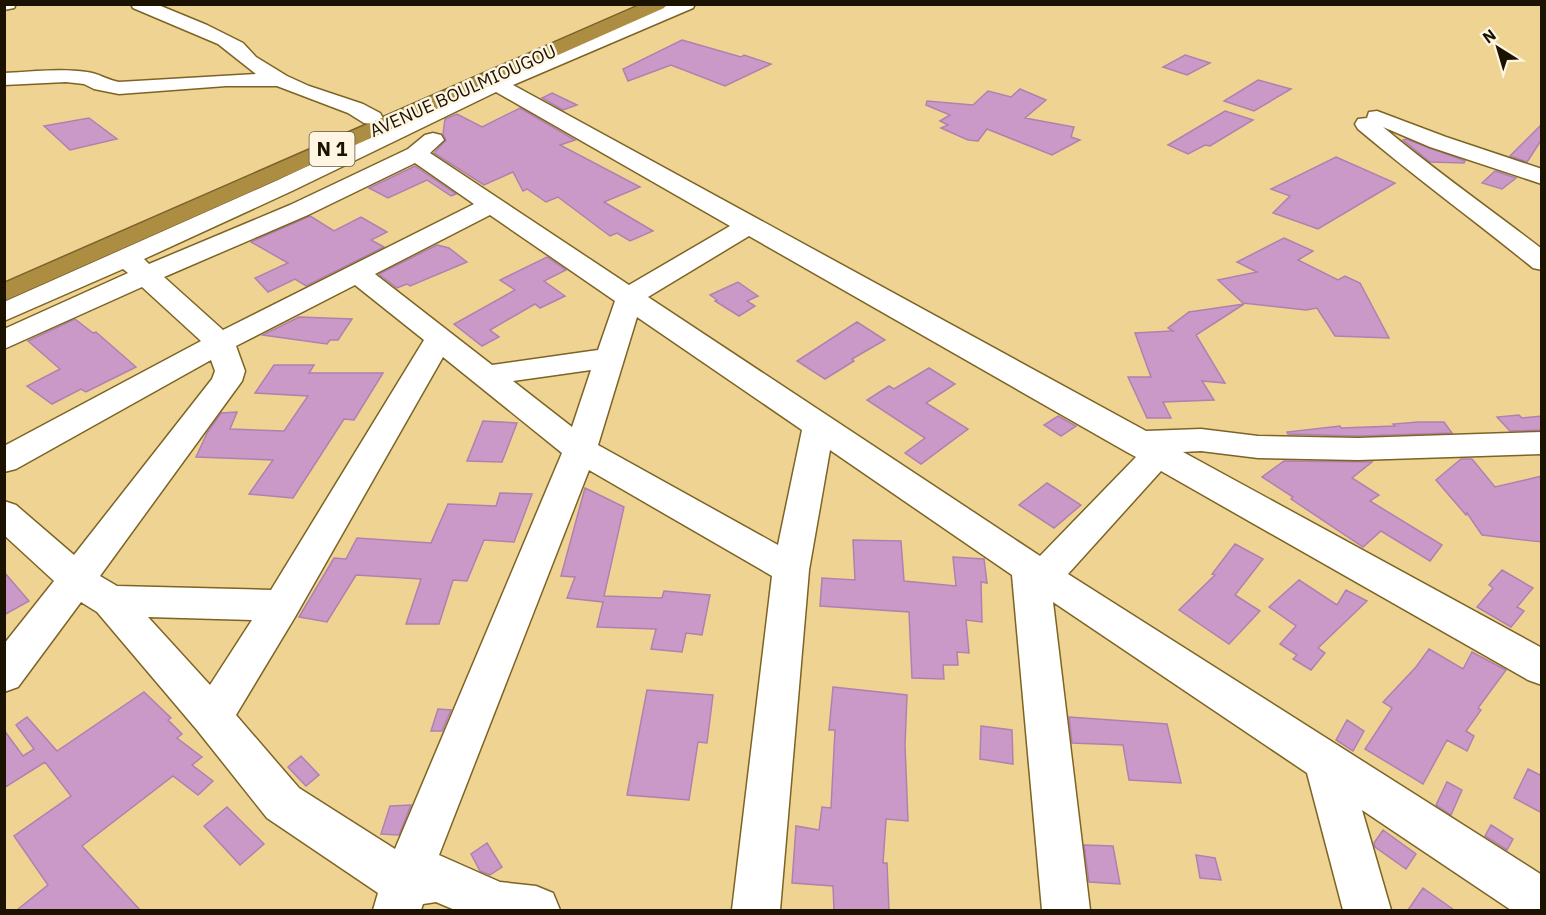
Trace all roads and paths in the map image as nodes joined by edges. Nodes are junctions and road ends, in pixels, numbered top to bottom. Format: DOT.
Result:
graph roads {
  1 [pos="139,4"];
  2 [pos="635,4"];
  3 [pos="658,4"];
  4 [pos="687,4"];
  5 [pos="4,79"];
  6 [pos="279,80"];
  7 [pos="499,85"];
  8 [pos="372,118"];
  9 [pos="416,154"];
  10 [pos="1542,177"];
  11 [pos="493,204"];
  12 [pos="750,225"];
  13 [pos="1538,258"];
  14 [pos="127,259"];
  15 [pos="357,273"];
  16 [pos="4,279"];
  17 [pos="4,293"];
  18 [pos="630,296"];
  19 [pos="4,313"];
  20 [pos="439,339"];
  21 [pos="4,340"];
  22 [pos="220,344"];
  23 [pos="610,358"];
  24 [pos="485,375"];
  25 [pos="819,423"];
  26 [pos="1542,443"];
  27 [pos="1147,449"];
  28 [pos="580,450"];
  29 [pos="4,461"];
  30 [pos="4,514"];
  31 [pos="790,570"];
  32 [pos="1037,572"];
  33 [pos="94,590"];
  34 [pos="282,606"];
  35 [pos="1542,668"];
  36 [pos="4,675"];
  37 [pos="212,717"];
  38 [pos="1326,763"];
  39 [pos="401,897"];
  40 [pos="1542,903"];
  41 [pos="536,910"];
  42 [pos="756,910"];
  43 [pos="1066,910"];
  44 [pos="1367,910"];
  1 -- 6 [label="street"];
  2 -- 8 [label="highway, AVENUE BOULMIOUGOU / N 1"];
  3 -- 7 [label="highway, AVENUE BOULMIOUGOU"];
  4 -- 7 [label="street"];
  5 -- 6 [label="street"];
  6 -- 8 [label="street"];
  7 -- 9 [label="street"];
  7 -- 12 [label="street"];
  7 -- 14 [label="street"];
  8 -- 16 [label="highway, AVENUE BOULMIOUGOU / N 1"];
  9 -- 11 [label="street"];
  9 -- 14 [label="street"];
  10 -- 13 [label="street"];
  11 -- 15 [label="street"];
  11 -- 18 [label="street"];
  12 -- 18 [label="street"];
  12 -- 27 [label="street"];
  14 -- 17 [label="highway"];
  14 -- 19 [label="street"];
  14 -- 21 [label="street"];
  14 -- 22 [label="street"];
  15 -- 20 [label="street"];
  15 -- 22 [label="street"];
  18 -- 23 [label="street"];
  18 -- 25 [label="street"];
  20 -- 24 [label="street"];
  20 -- 34 [label="street"];
  22 -- 29 [label="street"];
  22 -- 33 [label="street"];
  23 -- 24 [label="street"];
  23 -- 28 [label="street"];
  24 -- 28 [label="street"];
  25 -- 31 [label="street"];
  25 -- 32 [label="street"];
  26 -- 27 [label="street"];
  27 -- 32 [label="street"];
  27 -- 35 [label="street"];
  28 -- 31 [label="street"];
  28 -- 39 [label="street"];
  30 -- 33 [label="street"];
  31 -- 42 [label="street"];
  32 -- 38 [label="street"];
  32 -- 43 [label="street"];
  33 -- 34 [label="street"];
  33 -- 36 [label="street"];
  33 -- 37 [label="street"];
  34 -- 37 [label="street"];
  37 -- 39 [label="street"];
  38 -- 40 [label="street"];
  38 -- 44 [label="street"];
  39 -- 41 [label="street"];
}
